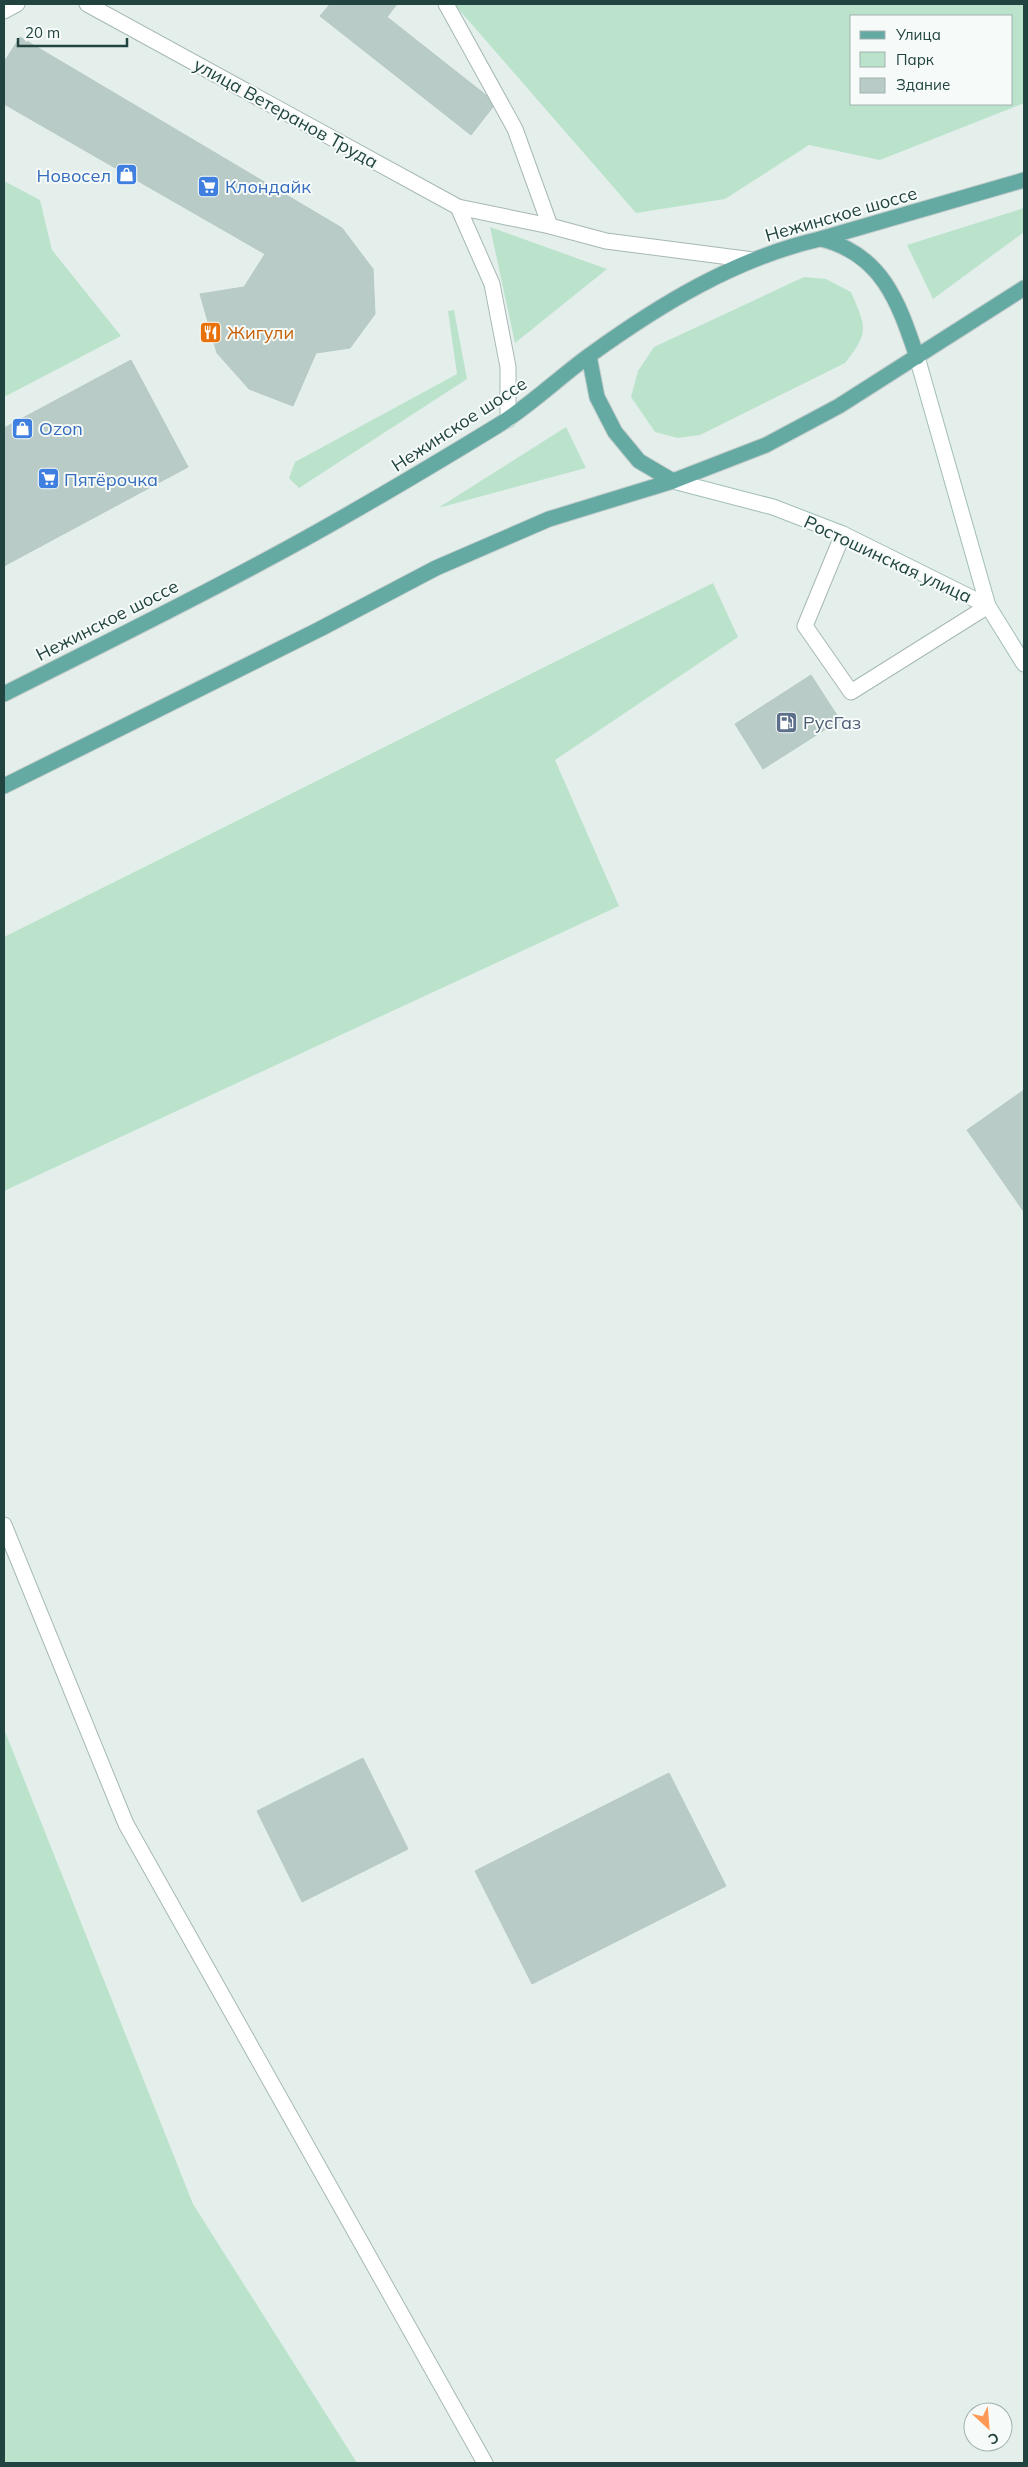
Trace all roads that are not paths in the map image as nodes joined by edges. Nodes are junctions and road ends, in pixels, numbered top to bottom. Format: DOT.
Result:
graph roads {
  1 [pos="17,4"];
  2 [pos="88,4"];
  3 [pos="446,4"];
  4 [pos="4,11"];
  5 [pos="1024,180"];
  6 [pos="458,207"];
  7 [pos="550,226"];
  8 [pos="820,239"];
  9 [pos="753,260"];
  10 [pos="1024,288"];
  11 [pos="589,356"];
  12 [pos="918,357"];
  13 [pos="508,420"];
  14 [pos="673,481"];
  15 [pos="843,534"];
  16 [pos="988,606"];
  17 [pos="1024,664"];
  18 [pos="4,694"];
  19 [pos="4,786"];
  20 [pos="4,1525"];
  21 [pos="485,2463"];
  1 -- 4 [label="street"];
  2 -- 6 [label="street, улица Ветеранов Труда"];
  3 -- 7 [label="street"];
  5 -- 8 [label="main road, Нежинское шоссе"];
  6 -- 7 [label="street, улица Ветеранов Труда"];
  6 -- 13 [label="street"];
  7 -- 9 [label="street, улица Ветеранов Труда"];
  8 -- 9 [label="main road, Нежинское шоссе"];
  8 -- 12 [label="main road"];
  9 -- 11 [label="main road, Нежинское шоссе"];
  10 -- 12 [label="main road"];
  11 -- 13 [label="main road, Нежинское шоссе"];
  11 -- 14 [label="main road"];
  12 -- 14 [label="main road"];
  12 -- 16 [label="street, Ростошинская улица"];
  13 -- 18 [label="main road, Нежинское шоссе"];
  14 -- 15 [label="street, Ростошинская улица"];
  14 -- 19 [label="main road"];
  15 -- 16 [label="street, Ростошинская улица"];
  15 -- 16 [label="street"];
  16 -- 17 [label="street, Ростошинская улица"];
  20 -- 21 [label="street"];
}
